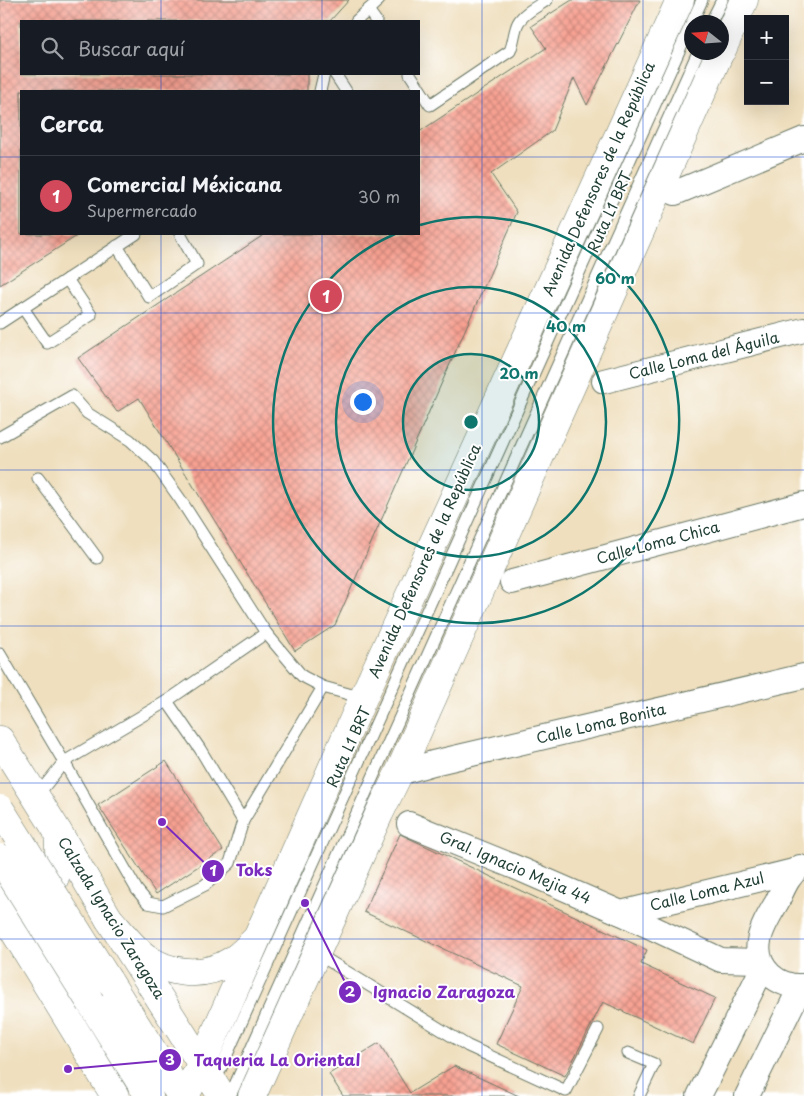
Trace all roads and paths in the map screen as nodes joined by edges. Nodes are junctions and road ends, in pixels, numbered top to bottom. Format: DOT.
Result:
graph roads {
  1 [pos="379,0"];
  2 [pos="547,0"];
  3 [pos="680,0"];
  4 [pos="702,0"];
  5 [pos="722,0"];
  6 [pos="744,0"];
  7 [pos="368,10"];
  8 [pos="715,15"];
  9 [pos="357,20"];
  10 [pos="375,20"];
  11 [pos="729,33"];
  12 [pos="694,60"];
  13 [pos="717,60"];
  14 [pos="324,75"];
  15 [pos="336,75"];
  16 [pos="411,75"];
  17 [pos="320,90"];
  18 [pos="345,90"];
  19 [pos="803,137"];
  20 [pos="675,193"];
  21 [pos="134,235"];
  22 [pos="181,235"];
  23 [pos="117,246"];
  24 [pos="67,279"];
  25 [pos="23,308"];
  26 [pos="0,323"];
  27 [pos="804,330"];
  28 [pos="604,381"];
  29 [pos="0,437"];
  30 [pos="38,478"];
  31 [pos="804,504"];
  32 [pos="97,558"];
  33 [pos="512,582"];
  34 [pos="266,633"];
  35 [pos="0,654"];
  36 [pos="804,676"];
  37 [pos="323,687"];
  38 [pos="363,698"];
  39 [pos="167,701"];
  40 [pos="0,740"];
  41 [pos="64,762"];
  42 [pos="399,773"];
  43 [pos="36,797"];
  44 [pos="0,809"];
  45 [pos="243,821"];
  46 [pos="409,824"];
  47 [pos="58,832"];
  48 [pos="0,858"];
  49 [pos="799,868"];
  50 [pos="0,885"];
  51 [pos="0,908"];
  52 [pos="621,913"];
  53 [pos="109,919"];
  54 [pos="259,936"];
  55 [pos="316,952"];
  56 [pos="762,964"];
  57 [pos="803,986"];
  58 [pos="598,1029"];
  59 [pos="628,1053"];
  60 [pos="215,1087"];
  61 [pos="108,1093"];
  62 [pos="149,1096"];
  63 [pos="183,1096"];
  64 [pos="252,1096"];
  65 [pos="639,1096"];
  66 [pos="699,1096"];
  67 [pos="748,1096"];
  1 -- 7 [label="lane"];
  2 -- 16 [label="lane"];
  3 -- 38 [label="main road, Avenida Defensores de la República"];
  4 -- 60 [label="lane, Ruta L1 BRT"];
  5 -- 8 [label="lane"];
  6 -- 11 [label="main road"];
  7 -- 9 [label="lane"];
  7 -- 10 [label="lane"];
  12 -- 60 [label="lane, Ruta L1 BRT"];
  13 -- 42 [label="main road"];
  14 -- 17 [label="lane"];
  15 -- 18 [label="lane"];
  19 -- 20 [label="street"];
  21 -- 23 [label="lane"];
  22 -- 23 [label="lane"];
  23 -- 24 [label="lane"];
  24 -- 25 [label="lane"];
  24 -- 25 [label="lane"];
  25 -- 26 [label="lane"];
  27 -- 28 [label="street, Calle Loma del Águila"];
  29 -- 34 [label="lane"];
  30 -- 32 [label="lane"];
  31 -- 33 [label="street, Calle Loma Chica"];
  34 -- 37 [label="lane"];
  34 -- 39 [label="lane"];
  35 -- 41 [label="lane"];
  36 -- 42 [label="street, Calle Loma Bonita"];
  37 -- 38 [label="lane"];
  37 -- 45 [label="lane"];
  38 -- 54 [label="main road, Avenida Defensores de la República"];
  39 -- 41 [label="lane"];
  39 -- 45 [label="lane"];
  40 -- 43 [label="main road, Calzada Ignacio Zaragoza"];
  41 -- 43 [label="lane"];
  41 -- 45 [label="lane"];
  42 -- 55 [label="main road"];
  43 -- 47 [label="main road, Calzada Ignacio Zaragoza"];
  44 -- 63 [label="main road, bridge"];
  46 -- 52 [label="street, Gral. Ignacio Mejia 44"];
  47 -- 50 [label="main road"];
  47 -- 53 [label="main road, Calzada Ignacio Zaragoza"];
  48 -- 62 [label="main road, bridge"];
  49 -- 52 [label="street, Calle Loma Azul"];
  49 -- 56 [label="street"];
  51 -- 61 [label="main road"];
  52 -- 56 [label="street, Gral. Ignacio Mejia 44"];
  53 -- 54 [label="main road"];
  53 -- 60 [label="main road, Calzada Ignacio Zaragoza"];
  54 -- 60 [label="main road, Avenida Defensores de la República"];
  55 -- 58 [label="lane"];
  55 -- 64 [label="main road"];
  56 -- 57 [label="street"];
  56 -- 66 [label="street"];
  57 -- 67 [label="street"];
  59 -- 65 [label="lane"];
  60 -- 63 [label="main road, Avenida Defensores de la República"];
}
